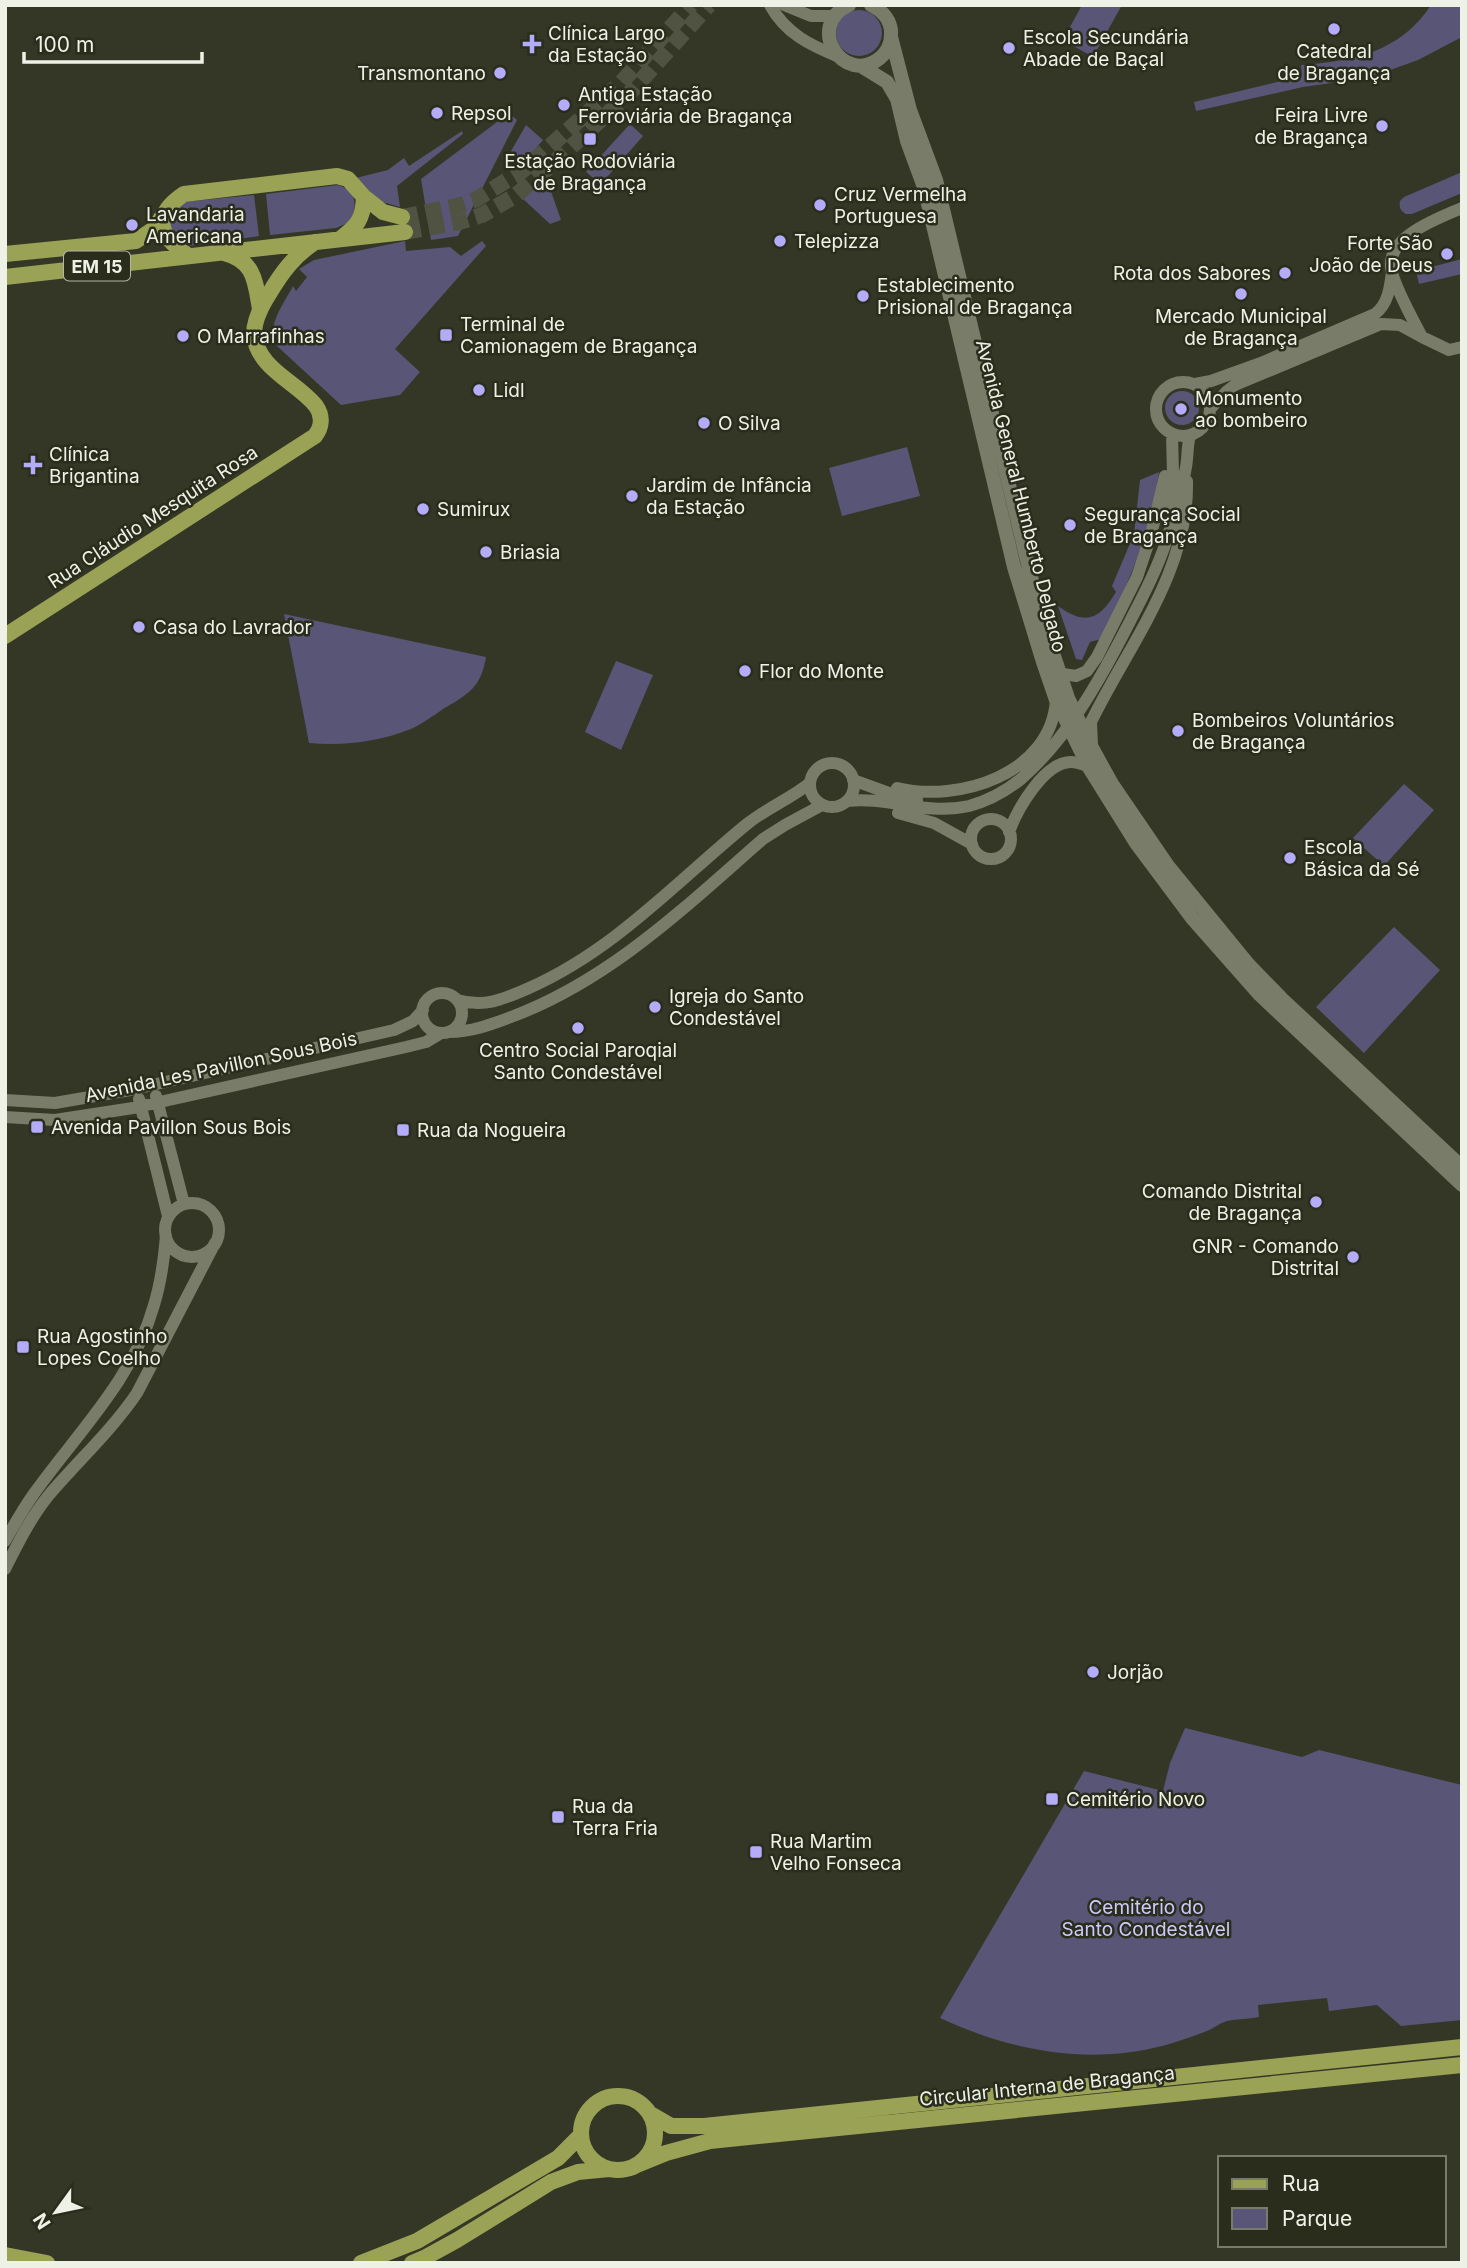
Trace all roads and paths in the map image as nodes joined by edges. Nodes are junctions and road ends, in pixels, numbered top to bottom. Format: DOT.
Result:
graph roads {
  1 [pos="770,5"];
  2 [pos="784,5"];
  3 [pos="849,5"];
  4 [pos="871,5"];
  5 [pos="834,16"];
  6 [pos="891,37"];
  7 [pos="839,57"];
  8 [pos="861,66"];
  9 [pos="364,197"];
  10 [pos="1462,208"];
  11 [pos="163,215"];
  12 [pos="340,239"];
  13 [pos="316,242"];
  14 [pos="221,253"];
  15 [pos="5,254"];
  16 [pos="189,256"];
  17 [pos="1392,272"];
  18 [pos="5,276"];
  19 [pos="260,309"];
  20 [pos="1422,337"];
  21 [pos="1462,347"];
  22 [pos="1195,384"];
  23 [pos="1210,409"];
  24 [pos="1168,432"];
  25 [pos="1190,435"];
  26 [pos="1186,467"];
  27 [pos="5,636"];
  28 [pos="1058,670"];
  29 [pos="1063,707"];
  30 [pos="1087,746"];
  31 [pos="1088,766"];
  32 [pos="851,776"];
  33 [pos="810,783"];
  34 [pos="835,804"];
  35 [pos="1009,832"];
  36 [pos="972,844"];
  37 [pos="457,1000"];
  38 [pos="423,1010"];
  39 [pos="445,1033"];
  40 [pos="154,1084"];
  41 [pos="136,1088"];
  42 [pos="5,1100"];
  43 [pos="158,1102"];
  44 [pos="141,1106"];
  45 [pos="5,1117"];
  46 [pos="1462,1167"];
  47 [pos="1462,1185"];
  48 [pos="184,1204"];
  49 [pos="168,1216"];
  50 [pos="166,1236"];
  51 [pos="215,1243"];
  52 [pos="5,1541"];
  53 [pos="5,1569"];
  54 [pos="1462,2047"];
  55 [pos="1462,2065"];
  56 [pos="652,2115"];
  57 [pos="581,2135"];
  58 [pos="639,2164"];
  59 [pos="609,2169"];
  60 [pos="5,2255"];
  61 [pos="47,2263"];
  62 [pos="361,2263"];
  63 [pos="412,2263"];
  1 -- 7 [label="street"];
  2 -- 5 [label="street"];
  3 -- 5 [label="main road"];
  4 -- 6 [label="main road, Avenida General Humberto Delgado"];
  5 -- 7 [label="main road"];
  6 -- 8 [label="main road"];
  6 -- 28 [label="main road, Avenida General Humberto Delgado"];
  7 -- 8 [label="main road, Avenida General Humberto Delgado"];
  8 -- 29 [label="main road, Avenida General Humberto Delgado"];
  9 -- 11 [label="main road, EM 15"];
  9 -- 12 [label="main road"];
  9 -- 12 [label="main road, EM 15"];
  10 -- 17 [label="street"];
  11 -- 15 [label="main road, EM 15"];
  11 -- 16 [label="main road"];
  12 -- 13 [label="main road, EM 15"];
  13 -- 14 [label="main road, EM 15"];
  13 -- 19 [label="main road"];
  14 -- 16 [label="main road, EM 15"];
  14 -- 19 [label="main road"];
  16 -- 18 [label="main road, EM 15"];
  17 -- 20 [label="street"];
  17 -- 22 [label="street"];
  19 -- 27 [label="main road, Rua Cláudio Mesquita Rosa"];
  20 -- 21 [label="street"];
  20 -- 23 [label="street"];
  22 -- 23 [label="street"];
  22 -- 24 [label="street"];
  23 -- 25 [label="street"];
  24 -- 25 [label="street"];
  24 -- 28 [label="street"];
  24 -- 29 [label="street"];
  25 -- 26 [label="street"];
  26 -- 30 [label="street"];
  26 -- 34 [label="street"];
  28 -- 29 [label="main road, Avenida General Humberto Delgado"];
  29 -- 30 [label="main road, Avenida General Humberto Delgado"];
  29 -- 30 [label="main road, Avenida General Humberto Delgado"];
  29 -- 32 [label="street"];
  29 -- 32 [label="street"];
  30 -- 31 [label="main road, Avenida General Humberto Delgado"];
  30 -- 46 [label="main road, Avenida General Humberto Delgado"];
  31 -- 35 [label="street"];
  31 -- 47 [label="main road, Avenida General Humberto Delgado"];
  32 -- 33 [label="street"];
  32 -- 34 [label="street"];
  33 -- 34 [label="street"];
  33 -- 37 [label="street"];
  34 -- 36 [label="street"];
  34 -- 39 [label="street, Avenida Les Pavillon Sous Bois"];
  35 -- 36 [label="street"];
  35 -- 36 [label="street"];
  37 -- 38 [label="street"];
  37 -- 39 [label="street"];
  38 -- 39 [label="street"];
  38 -- 40 [label="street"];
  39 -- 43 [label="street, Avenida Les Pavillon Sous Bois"];
  40 -- 41 [label="street"];
  40 -- 43 [label="street"];
  41 -- 42 [label="street"];
  41 -- 44 [label="street"];
  43 -- 44 [label="street, Avenida Les Pavillon Sous Bois"];
  43 -- 48 [label="street"];
  44 -- 45 [label="street, Avenida Les Pavillon Sous Bois"];
  44 -- 49 [label="street"];
  48 -- 49 [label="street"];
  48 -- 51 [label="street"];
  49 -- 50 [label="street"];
  50 -- 51 [label="street"];
  50 -- 52 [label="street"];
  51 -- 53 [label="street"];
  54 -- 56 [label="main road, Circular Interna de Bragança"];
  55 -- 58 [label="main road, Circular Interna de Bragança"];
  56 -- 57 [label="main road"];
  56 -- 58 [label="main road"];
  57 -- 59 [label="main road"];
  57 -- 62 [label="main road"];
  58 -- 59 [label="main road"];
  59 -- 63 [label="main road"];
  60 -- 61 [label="main road"];
}
